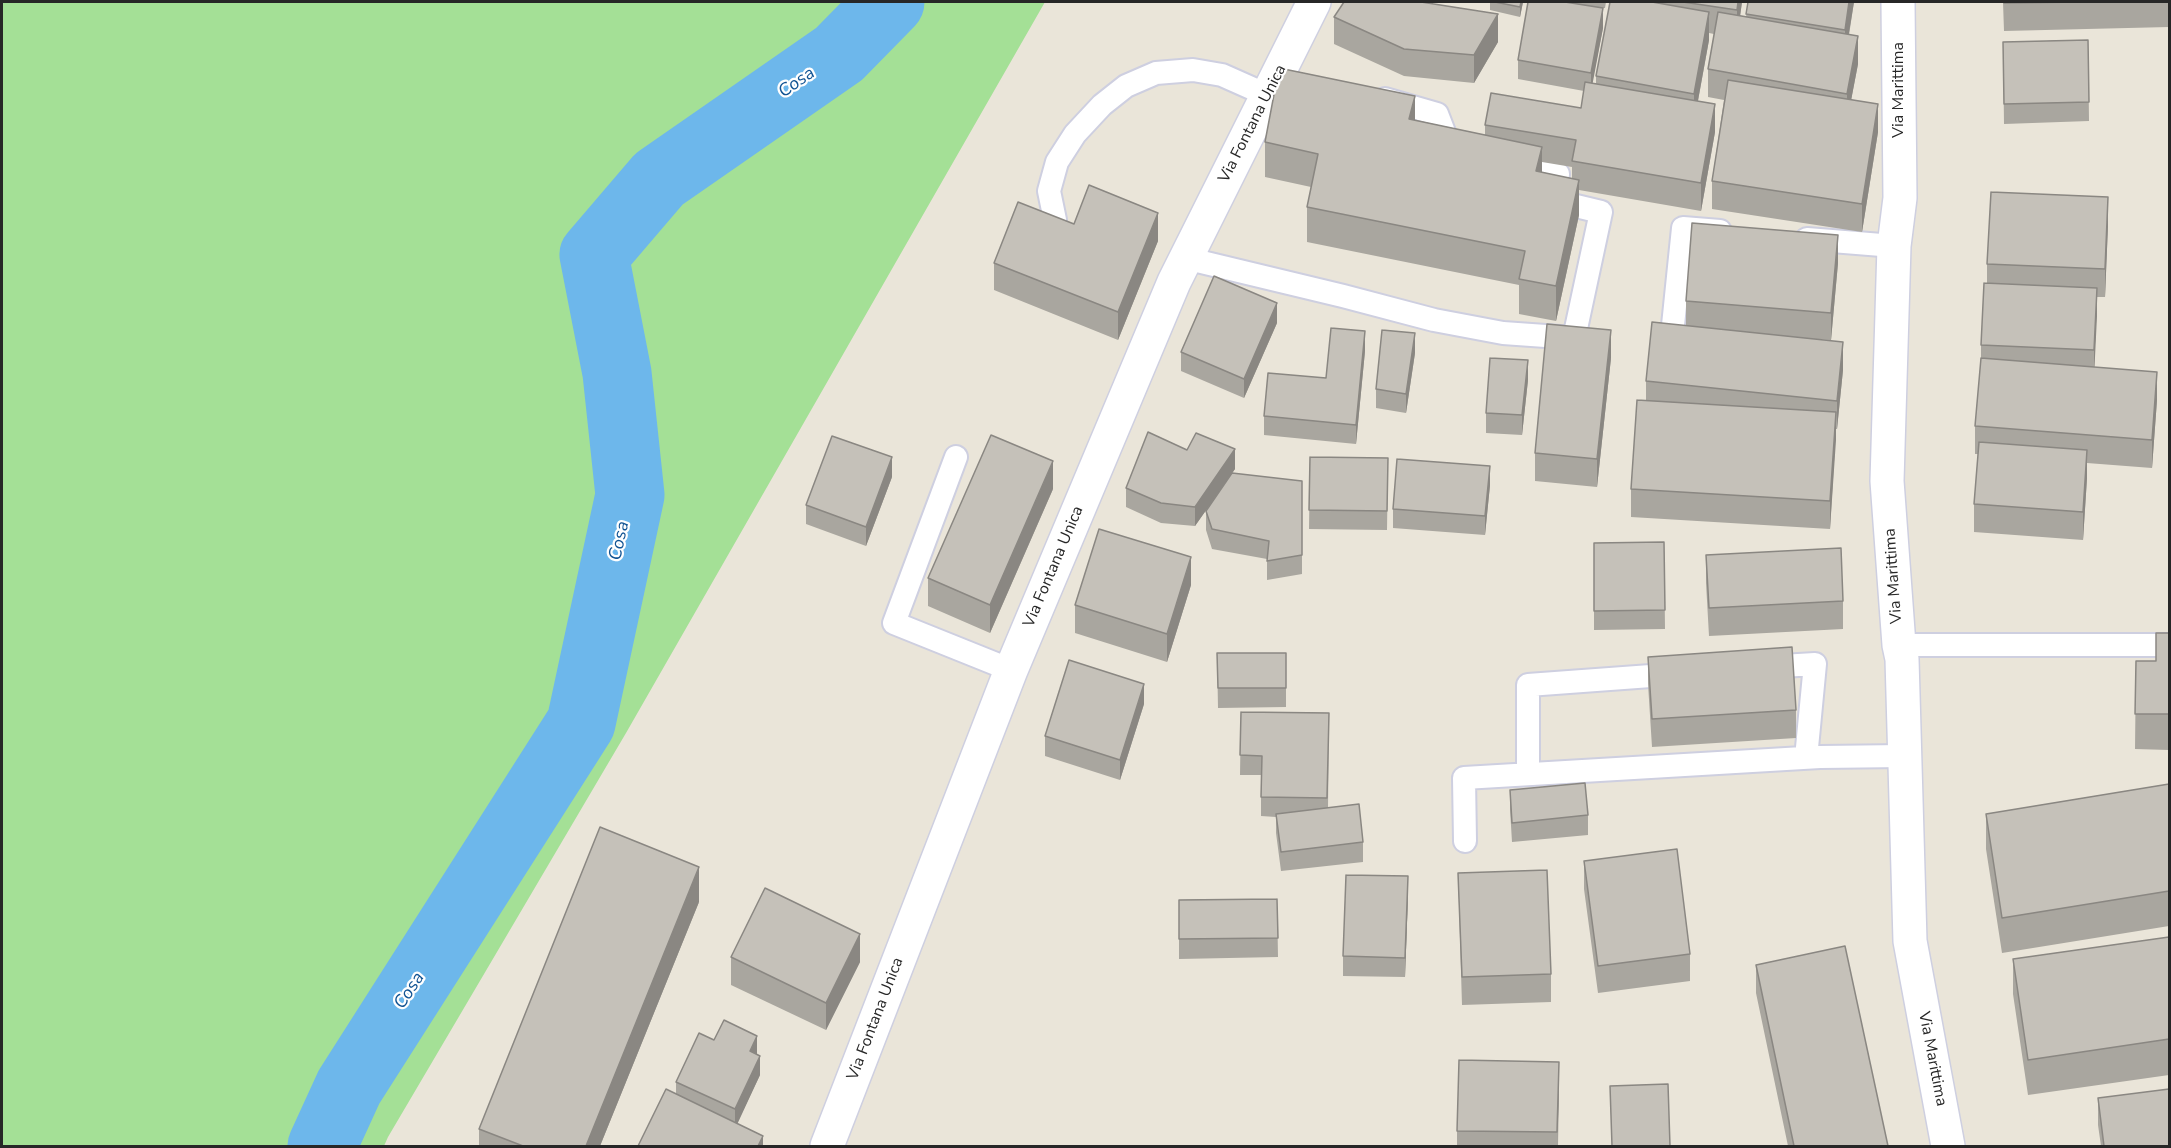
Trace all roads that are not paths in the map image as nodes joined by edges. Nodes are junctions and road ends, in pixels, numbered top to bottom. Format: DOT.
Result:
graph roads {
  1 [pos="1314,2"];
  2 [pos="1898,2"];
  3 [pos="1282,82"];
  4 [pos="1370,96"];
  5 [pos="1055,220"];
  6 [pos="1741,233"];
  7 [pos="1788,237"];
  8 [pos="1894,246"];
  9 [pos="1185,258"];
  10 [pos="1672,335"];
  11 [pos="956,457"];
  12 [pos="1899,645"];
  13 [pos="2169,645"];
  14 [pos="1744,669"];
  15 [pos="1011,670"];
  16 [pos="1696,673"];
  17 [pos="1904,756"];
  18 [pos="1806,758"];
  19 [pos="1528,774"];
  20 [pos="1465,841"];
  21 [pos="827,1146"];
  22 [pos="1948,1146"];
  1 -- 3 [label="main road, Via Fontana Unica"];
  2 -- 8 [label="main road, Via Marittima"];
  3 -- 5 [label="lane"];
  3 -- 9 [label="main road, Via Fontana Unica"];
  4 -- 9 [label="lane"];
  6 -- 10 [label="lane"];
  7 -- 8 [label="lane"];
  8 -- 12 [label="main road, Via Marittima"];
  9 -- 15 [label="main road, Via Fontana Unica"];
  11 -- 15 [label="lane"];
  12 -- 13 [label="lane"];
  12 -- 17 [label="main road, Via Marittima"];
  14 -- 18 [label="lane"];
  15 -- 21 [label="main road, Via Fontana Unica"];
  16 -- 19 [label="lane"];
  17 -- 18 [label="lane"];
  17 -- 22 [label="main road, Via Marittima"];
  18 -- 19 [label="lane"];
  19 -- 20 [label="lane"];
}
